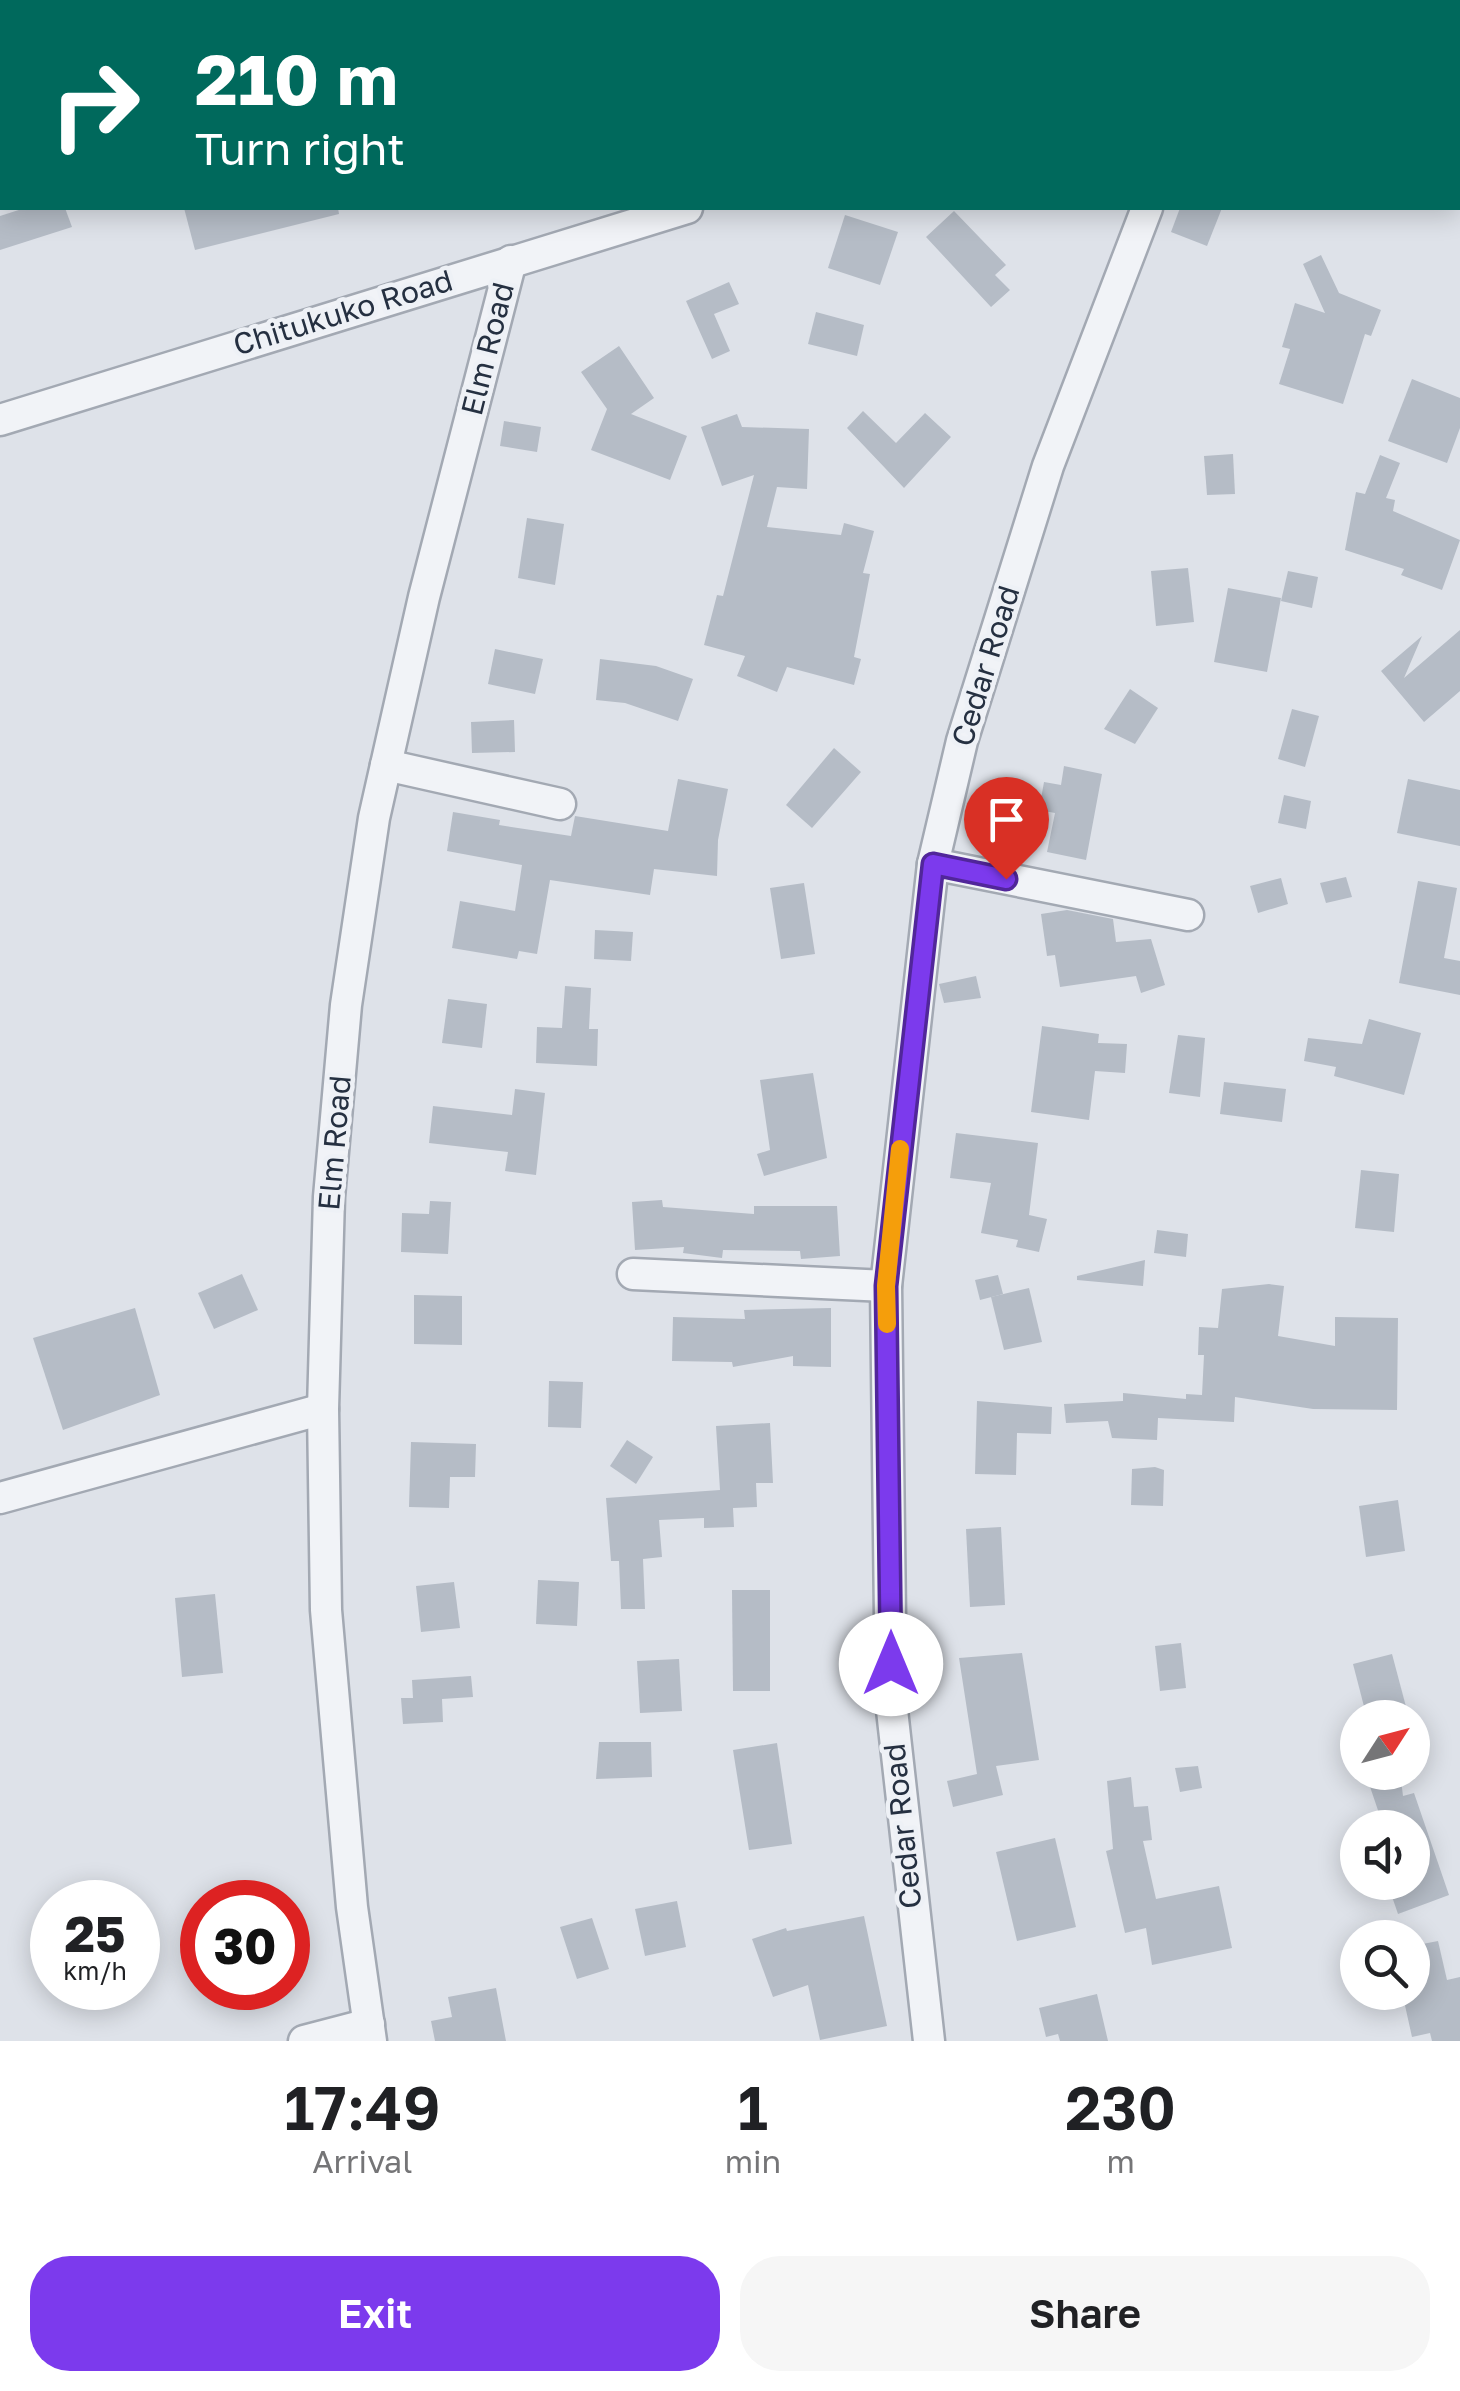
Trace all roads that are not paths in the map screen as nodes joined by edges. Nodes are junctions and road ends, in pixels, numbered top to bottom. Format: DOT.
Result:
graph roads {
  1 [pos="679,210"];
  2 [pos="1146,210"];
  3 [pos="510,261"];
  4 [pos="0,420"];
  5 [pos="386,765"];
  6 [pos="560,804"];
  7 [pos="933,864"];
  8 [pos="1188,916"];
  9 [pos="634,1274"];
  10 [pos="886,1286"];
  11 [pos="323,1408"];
  12 [pos="0,1498"];
  13 [pos="370,2032"];
  14 [pos="304,2041"];
  15 [pos="929,2041"];
  1 -- 3 [label="street, Chitukuko Road"];
  2 -- 7 [label="street, Cedar Road"];
  3 -- 4 [label="street, Chitukuko Road"];
  3 -- 5 [label="street, Elm Road"];
  5 -- 6 [label="street"];
  5 -- 11 [label="street, Elm Road"];
  7 -- 8 [label="street"];
  7 -- 10 [label="street, Cedar Road"];
  9 -- 10 [label="street"];
  10 -- 15 [label="street, Cedar Road"];
  11 -- 12 [label="street"];
  11 -- 13 [label="street, Elm Road"];
  13 -- 14 [label="street"];
}
